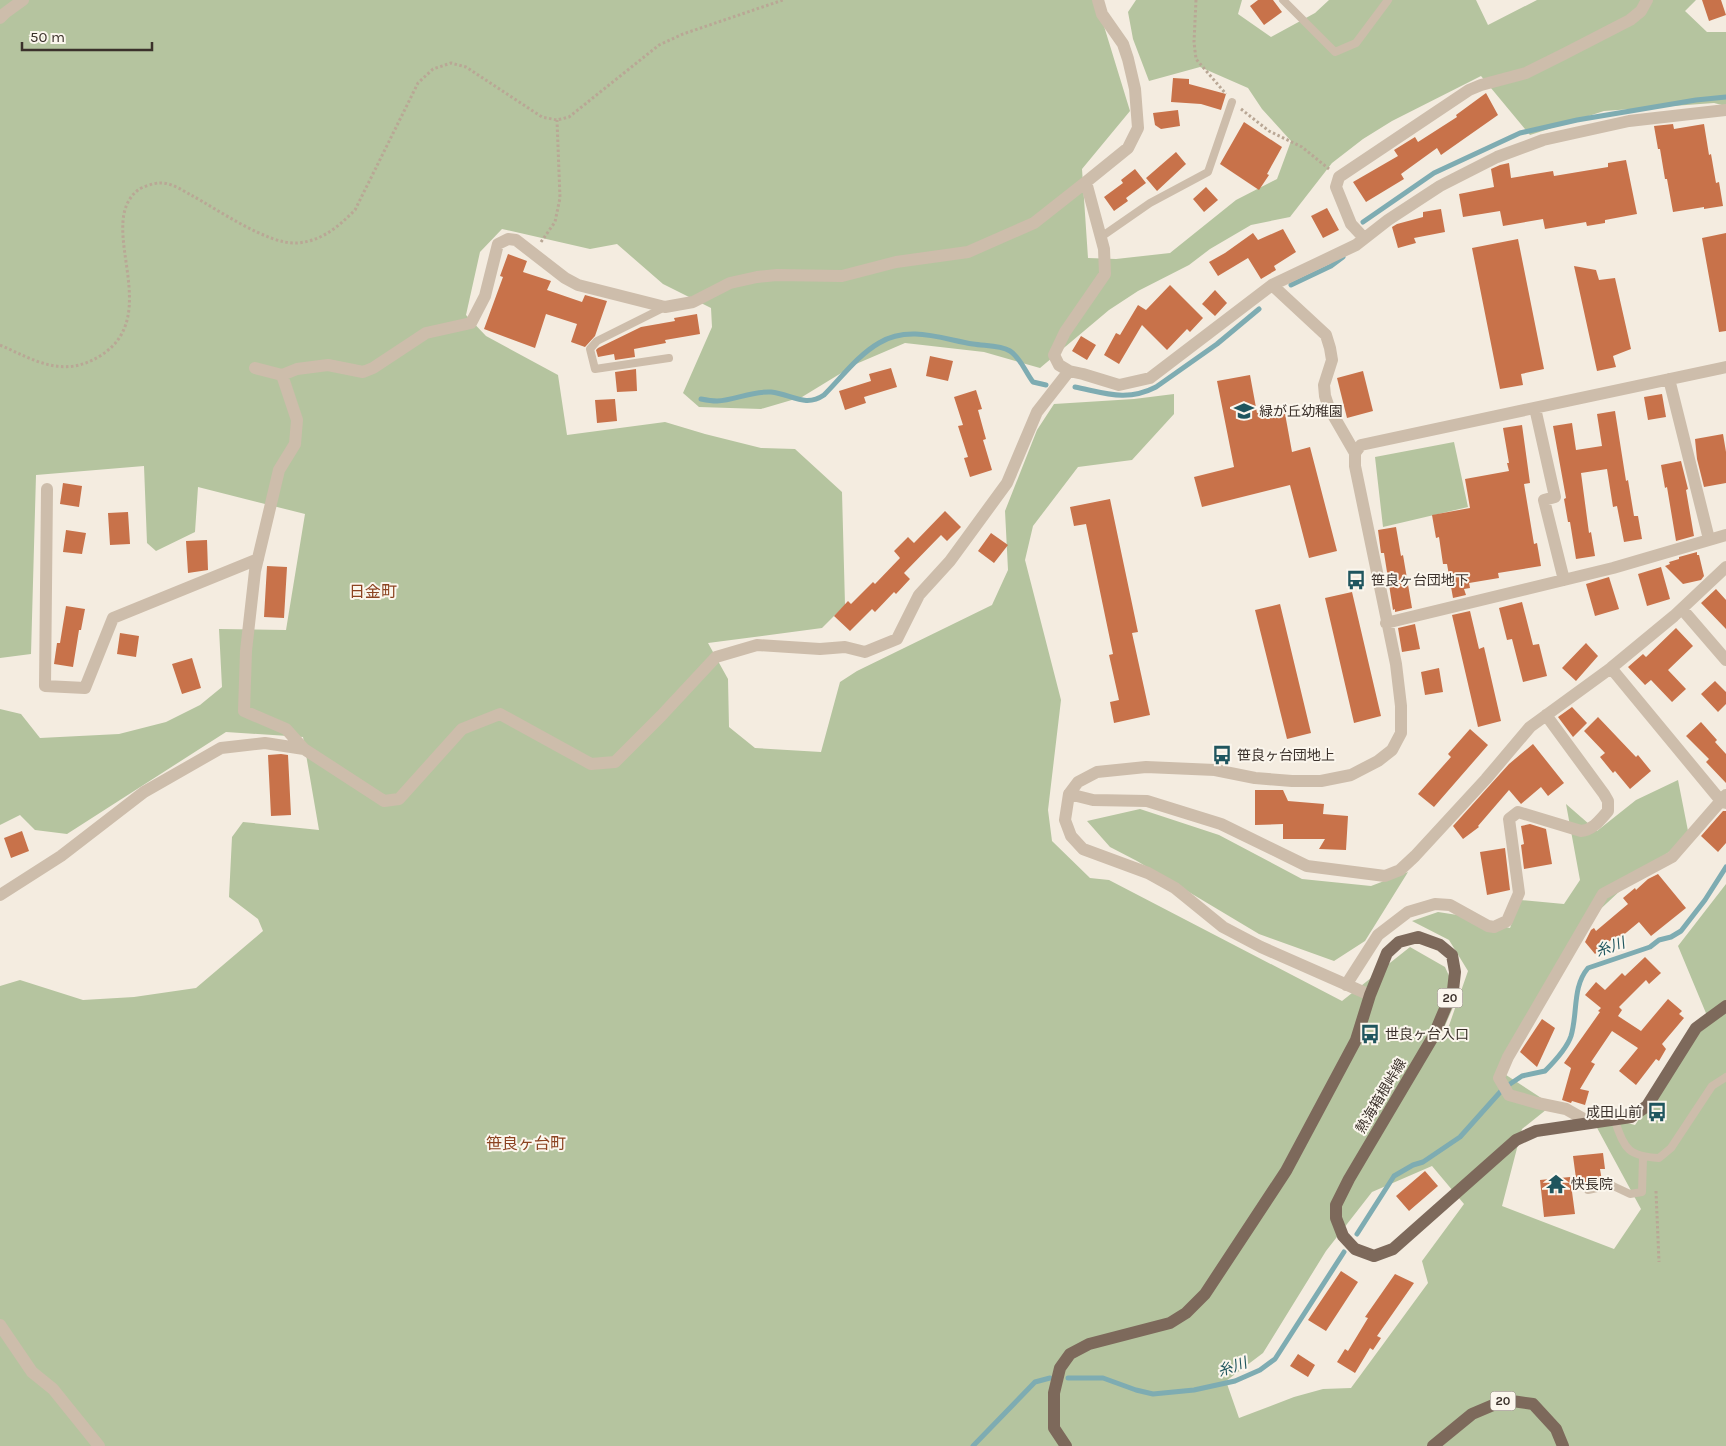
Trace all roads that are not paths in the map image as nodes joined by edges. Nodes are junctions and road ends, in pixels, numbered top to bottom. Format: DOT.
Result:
graph roads {
  1 [pos="23,0"];
  2 [pos="1098,0"];
  3 [pos="1283,0"];
  4 [pos="1388,0"];
  5 [pos="1647,0"];
  6 [pos="0,18"];
  7 [pos="1232,102"];
  8 [pos="1726,110"];
  9 [pos="1086,182"];
  10 [pos="1101,237"];
  11 [pos="1364,238"];
  12 [pos="1272,285"];
  13 [pos="665,307"];
  14 [pos="669,358"];
  15 [pos="1726,367"];
  16 [pos="255,368"];
  17 [pos="1069,371"];
  18 [pos="282,374"];
  19 [pos="1669,379"];
  20 [pos="1536,408"];
  21 [pos="1355,453"];
  22 [pos="47,489"];
  23 [pos="1726,535"];
  24 [pos="1710,540"];
  25 [pos="258,559"];
  26 [pos="1726,567"];
  27 [pos="1564,580"];
  28 [pos="1682,609"];
  29 [pos="1386,622"];
  30 [pos="1726,660"];
  31 [pos="1611,668"];
  32 [pos="1546,715"];
  33 [pos="304,749"];
  34 [pos="1069,794"];
  35 [pos="1724,800"];
  36 [pos="0,896"];
  37 [pos="1346,985"];
  38 [pos="1370,995"];
  39 [pos="1726,1006"];
  40 [pos="1726,1077"];
  41 [pos="1614,1119"];
  42 [pos="1589,1122"];
  43 [pos="1644,1158"];
  44 [pos="1588,1190"];
  45 [pos="0,1325"];
  46 [pos="99,1446"];
  47 [pos="1066,1446"];
  48 [pos="1433,1446"];
  49 [pos="1564,1446"];
  1 -- 6 [label="street"];
  2 -- 9 [label="street"];
  3 -- 4 [label="lane"];
  5 -- 11 [label="street"];
  7 -- 10 [label="lane"];
  8 -- 11 [label="street"];
  9 -- 10 [label="street"];
  9 -- 13 [label="street"];
  10 -- 17 [label="street"];
  11 -- 12 [label="street"];
  12 -- 17 [label="street"];
  12 -- 21 [label="street"];
  13 -- 14 [label="lane"];
  13 -- 18 [label="street"];
  15 -- 19 [label="street"];
  16 -- 18 [label="street"];
  17 -- 33 [label="street"];
  18 -- 25 [label="street"];
  19 -- 20 [label="street"];
  19 -- 24 [label="street"];
  20 -- 21 [label="street"];
  20 -- 27 [label="street"];
  21 -- 29 [label="street"];
  22 -- 25 [label="street"];
  23 -- 24 [label="street"];
  24 -- 27 [label="street"];
  25 -- 33 [label="street"];
  26 -- 28 [label="street"];
  27 -- 29 [label="street"];
  28 -- 30 [label="street"];
  28 -- 31 [label="street"];
  29 -- 34 [label="street"];
  31 -- 32 [label="street"];
  31 -- 35 [label="street"];
  32 -- 34 [label="street"];
  32 -- 37 [label="street"];
  33 -- 36 [label="street"];
  34 -- 37 [label="street"];
  35 -- 42 [label="street"];
  37 -- 38 [label="street"];
  38 -- 42 [label="main road, 熱海箱根峠線 / 20"];
  38 -- 47 [label="main road, 熱海箱根峠線 / 20"];
  39 -- 41 [label="main road, 熱海箱根峠線 / 20"];
  40 -- 43 [label="lane"];
  41 -- 42 [label="main road, 熱海箱根峠線 / 20"];
  41 -- 43 [label="lane"];
  43 -- 44 [label="lane"];
  45 -- 46 [label="street"];
  48 -- 49 [label="main road, 20"];
}
